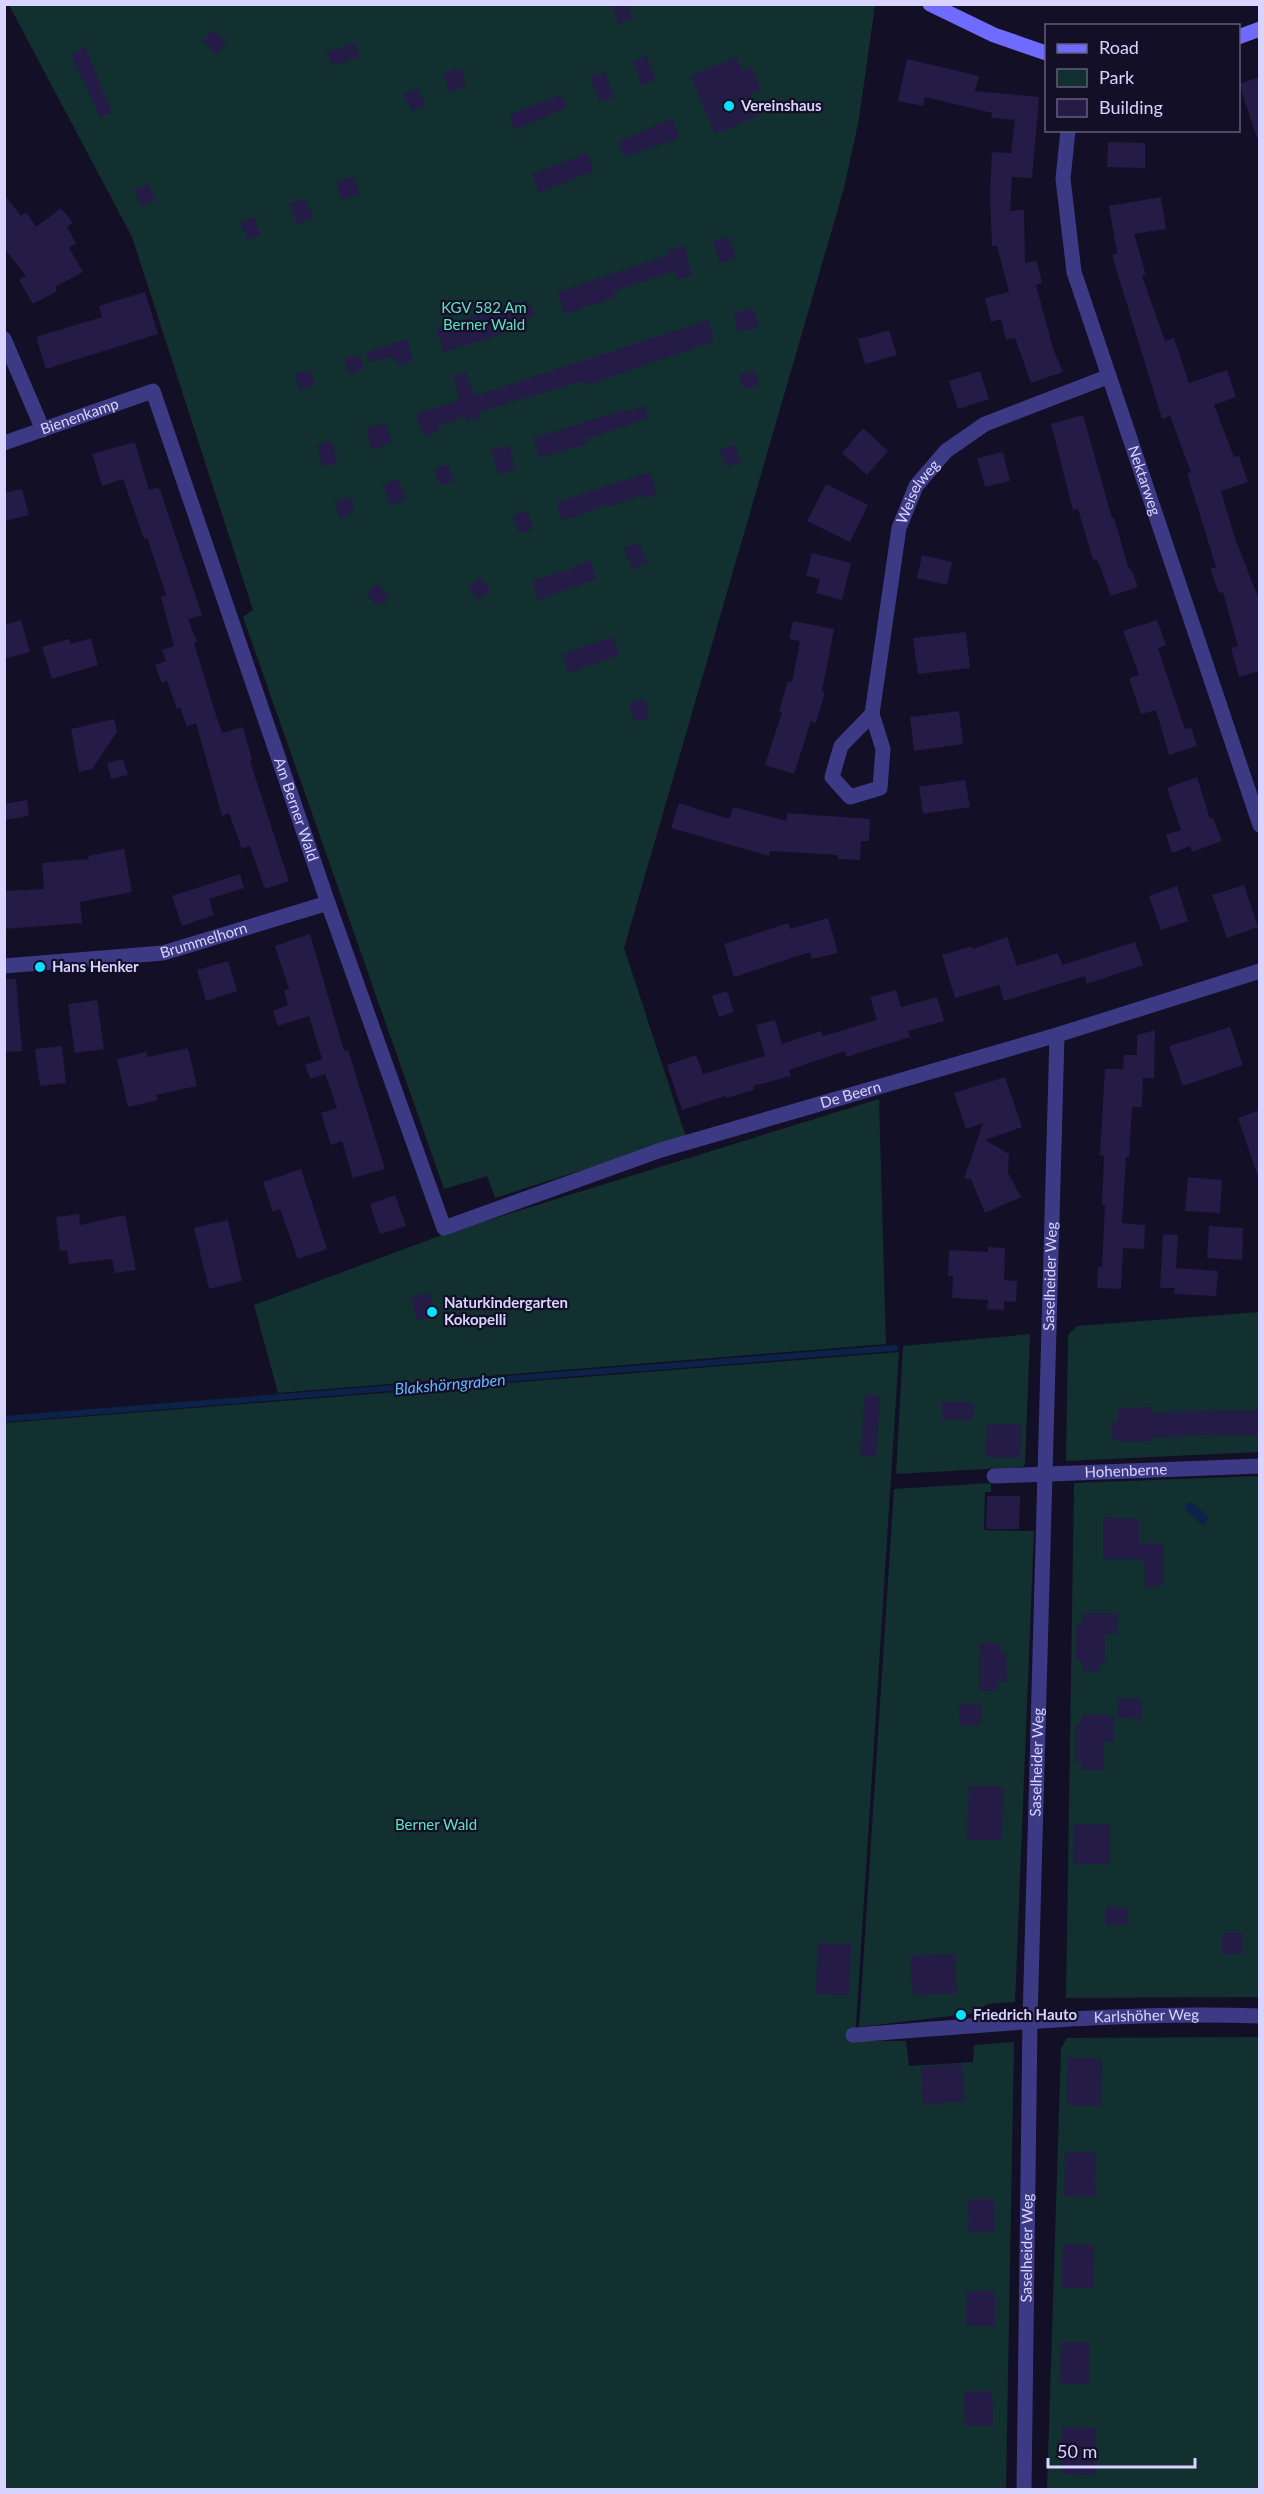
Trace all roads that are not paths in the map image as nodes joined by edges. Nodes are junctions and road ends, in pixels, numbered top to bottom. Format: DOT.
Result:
graph roads {
  1 [pos="930,4"];
  2 [pos="1260,29"];
  3 [pos="1240,37"];
  4 [pos="1045,52"];
  5 [pos="1068,132"];
  6 [pos="4,339"];
  7 [pos="1107,377"];
  8 [pos="153,391"];
  9 [pos="43,430"];
  10 [pos="4,443"];
  11 [pos="872,714"];
  12 [pos="1260,825"];
  13 [pos="328,903"];
  14 [pos="4,966"];
  15 [pos="1260,971"];
  16 [pos="1057,1035"];
  17 [pos="444,1228"];
  18 [pos="1260,1466"];
  19 [pos="994,1476"];
  20 [pos="1047,1476"];
  21 [pos="1260,2016"];
  22 [pos="1030,2021"];
  23 [pos="853,2035"];
  24 [pos="1024,2490"];
  1 -- 4 [label="street"];
  2 -- 3 [label="street"];
  5 -- 7 [label="street, Nektarweg"];
  6 -- 9 [label="street"];
  7 -- 11 [label="street, Weiselweg"];
  7 -- 12 [label="street, Nektarweg"];
  8 -- 9 [label="street, Bienenkamp"];
  8 -- 13 [label="street, Am Berner Wald"];
  9 -- 10 [label="street, Bienenkamp"];
  11 -- 11 [label="street, Weiselweg"];
  13 -- 14 [label="street, Brummelhorn"];
  13 -- 17 [label="street, Am Berner Wald"];
  15 -- 16 [label="street, De Beern"];
  16 -- 17 [label="street, De Beern"];
  16 -- 20 [label="street, Saselheider Weg"];
  18 -- 20 [label="street, Hohenberne"];
  19 -- 20 [label="street, Hohenberne"];
  20 -- 22 [label="street, Saselheider Weg"];
  21 -- 22 [label="street, Karlshöher Weg"];
  22 -- 23 [label="street, Karlshöher Weg"];
  22 -- 24 [label="street, Saselheider Weg"];
}
